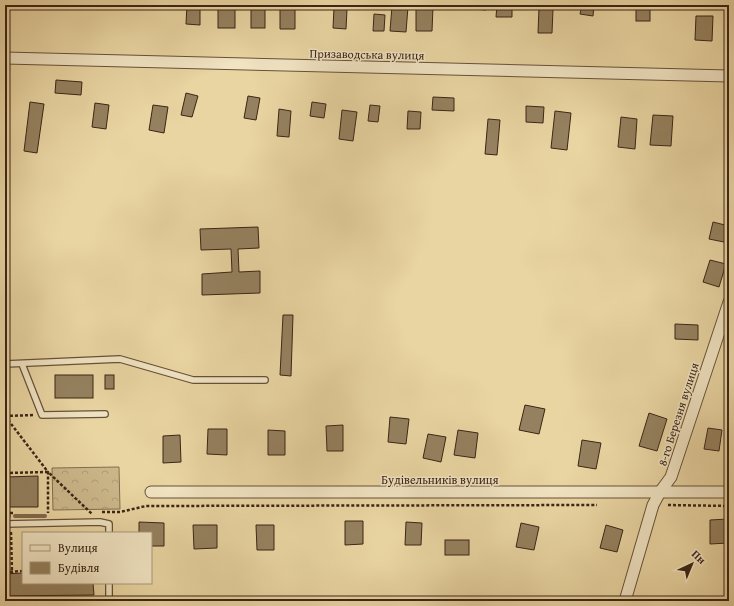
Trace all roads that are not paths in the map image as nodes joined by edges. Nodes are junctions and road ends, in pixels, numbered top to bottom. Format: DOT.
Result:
graph roads {
  1 [pos="5,58"];
  2 [pos="729,76"];
  3 [pos="729,302"];
  4 [pos="5,364"];
  5 [pos="22,364"];
  6 [pos="264,380"];
  7 [pos="105,414"];
  8 [pos="151,492"];
  9 [pos="660,492"];
  10 [pos="729,492"];
  11 [pos="8,524"];
  12 [pos="109,532"];
  13 [pos="109,584"];
  14 [pos="109,601"];
  15 [pos="625,601"];
  1 -- 2 [label="street, Призаводська вулиця"];
  3 -- 9 [label="street, 8-го Березня вулиця"];
  4 -- 5 [label="lane"];
  5 -- 6 [label="lane"];
  5 -- 7 [label="lane"];
  8 -- 9 [label="street, Будівельників вулиця"];
  9 -- 10 [label="street, Будівельників вулиця"];
  9 -- 15 [label="street, 8-го Березня вулиця"];
  11 -- 12 [label="lane"];
  13 -- 14 [label="lane"];
}
